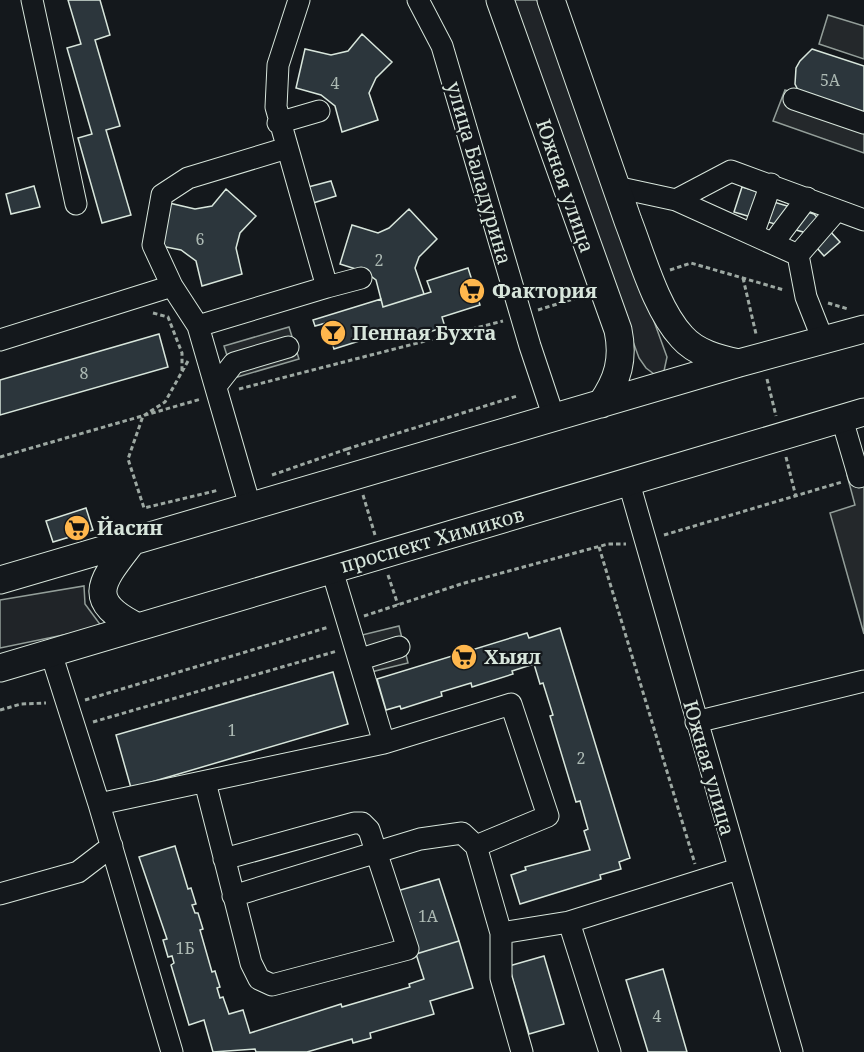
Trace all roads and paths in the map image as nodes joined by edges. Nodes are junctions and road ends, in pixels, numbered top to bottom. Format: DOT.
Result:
graph roads {
  1 [pos="32,0"];
  2 [pos="299,0"];
  3 [pos="418,0"];
  4 [pos="500,0"];
  5 [pos="551,0"];
  6 [pos="794,99"];
  7 [pos="319,111"];
  8 [pos="278,123"];
  9 [pos="864,123"];
  10 [pos="287,148"];
  11 [pos="771,184"];
  12 [pos="616,188"];
  13 [pos="807,198"];
  14 [pos="676,200"];
  15 [pos="76,204"];
  16 [pos="837,210"];
  17 [pos="864,220"];
  18 [pos="753,234"];
  19 [pos="773,243"];
  20 [pos="798,255"];
  21 [pos="649,276"];
  22 [pos="361,278"];
  23 [pos="743,278"];
  24 [pos="172,286"];
  25 [pos="327,287"];
  26 [pos="602,290"];
  27 [pos="806,297"];
  28 [pos="142,316"];
  29 [pos="521,316"];
  30 [pos="859,320"];
  31 [pos="199,330"];
  32 [pos="0,340"];
  33 [pos="823,340"];
  34 [pos="288,347"];
  35 [pos="751,360"];
  36 [pos="182,373"];
  37 [pos="217,390"];
  38 [pos="516,396"];
  39 [pos="601,404"];
  40 [pos="143,416"];
  41 [pos="853,416"];
  42 [pos="554,418"];
  43 [pos="781,438"];
  44 [pos="347,449"];
  45 [pos="0,457"];
  46 [pos="859,477"];
  47 [pos="629,483"];
  48 [pos="796,496"];
  49 [pos="250,506"];
  50 [pos="645,540"];
  51 [pos="131,543"];
  52 [pos="599,547"];
  53 [pos="332,570"];
  54 [pos="0,580"];
  55 [pos="348,621"];
  56 [pos="138,627"];
  57 [pos="399,647"];
  58 [pos="359,652"];
  59 [pos="51,653"];
  60 [pos="0,668"];
  61 [pos="864,681"];
  62 [pos="864,688"];
  63 [pos="67,703"];
  64 [pos="0,710"];
  65 [pos="85,725"];
  66 [pos="697,725"];
  67 [pos="384,743"];
  68 [pos="205,782"];
  69 [pos="99,804"];
  70 [pos="112,846"];
  71 [pos="476,846"];
  72 [pos="377,854"];
  73 [pos="224,859"];
  74 [pos="738,869"];
  75 [pos="701,880"];
  76 [pos="0,894"];
  77 [pos="233,896"];
  78 [pos="570,922"];
  79 [pos="501,933"];
  80 [pos="172,1052"];
  81 [pos="522,1052"];
  82 [pos="610,1052"];
  83 [pos="792,1052"];
  1 -- 15 [label="street"];
  2 -- 8 [label="street"];
  3 -- 29 [label="street, улица Баладурина"];
  4 -- 26 [label="main road, Южная улица"];
  5 -- 12 [label="main road"];
  6 -- 9 [label="street"];
  7 -- 8 [label="street"];
  8 -- 10 [label="street"];
  10 -- 24 [label="street"];
  10 -- 25 [label="street"];
  11 -- 13 [label="street"];
  11 -- 14 [label="street"];
  11 -- 18 [label="street"];
  12 -- 14 [label="street"];
  12 -- 21 [label="main road"];
  13 -- 16 [label="street"];
  13 -- 19 [label="street"];
  14 -- 18 [label="street"];
  16 -- 17 [label="street"];
  16 -- 20 [label="street"];
  18 -- 19 [label="street"];
  19 -- 20 [label="street"];
  20 -- 27 [label="street"];
  21 -- 23 [label="path"];
  21 -- 35 [label="main road"];
  22 -- 25 [label="street"];
  23 -- 27 [label="path"];
  23 -- 35 [label="path"];
  24 -- 31 [label="street"];
  24 -- 32 [label="street"];
  25 -- 31 [label="street"];
  26 -- 29 [label="path"];
  26 -- 39 [label="main road, Южная улица"];
  27 -- 30 [label="path"];
  27 -- 33 [label="street"];
  28 -- 36 [label="path"];
  29 -- 37 [label="path"];
  29 -- 42 [label="street, улица Баладурина"];
  30 -- 33 [label="main road"];
  31 -- 36 [label="path"];
  31 -- 37 [label="street"];
  33 -- 35 [label="main road"];
  34 -- 37 [label="street"];
  35 -- 39 [label="main road"];
  35 -- 43 [label="path"];
  36 -- 40 [label="path"];
  37 -- 40 [label="path"];
  37 -- 49 [label="street"];
  38 -- 44 [label="path"];
  39 -- 42 [label="main road"];
  40 -- 45 [label="path"];
  41 -- 43 [label="main road, проспект Химиков"];
  41 -- 46 [label="street"];
  42 -- 49 [label="main road"];
  43 -- 47 [label="main road, проспект Химиков"];
  43 -- 48 [label="path"];
  46 -- 48 [label="path"];
  47 -- 50 [label="street, Южная улица"];
  47 -- 53 [label="main road, проспект Химиков"];
  48 -- 50 [label="path"];
  49 -- 51 [label="main road"];
  50 -- 52 [label="path"];
  50 -- 66 [label="street, Южная улица"];
  51 -- 54 [label="main road"];
  51 -- 56 [label="main road"];
  52 -- 55 [label="path"];
  52 -- 75 [label="path"];
  53 -- 55 [label="street"];
  53 -- 56 [label="main road, проспект Химиков"];
  55 -- 58 [label="street"];
  55 -- 63 [label="path"];
  56 -- 59 [label="main road, проспект Химиков"];
  57 -- 58 [label="street"];
  58 -- 65 [label="path"];
  58 -- 67 [label="street"];
  59 -- 60 [label="main road, проспект Химиков"];
  59 -- 63 [label="street"];
  61 -- 66 [label="street"];
  62 -- 66 [label="street"];
  63 -- 64 [label="path"];
  63 -- 69 [label="street"];
  66 -- 74 [label="street, Южная улица"];
  67 -- 68 [label="street"];
  67 -- 71 [label="street"];
  68 -- 69 [label="street"];
  68 -- 73 [label="street"];
  69 -- 70 [label="street"];
  70 -- 76 [label="street"];
  70 -- 80 [label="street"];
  71 -- 72 [label="street"];
  71 -- 79 [label="street"];
  72 -- 73 [label="street"];
  72 -- 77 [label="street"];
  72 -- 77 [label="street"];
  73 -- 77 [label="street"];
  74 -- 75 [label="street"];
  74 -- 83 [label="street, Южная улица"];
  75 -- 78 [label="street"];
  78 -- 79 [label="street"];
  78 -- 82 [label="street"];
  79 -- 81 [label="street"];
}
